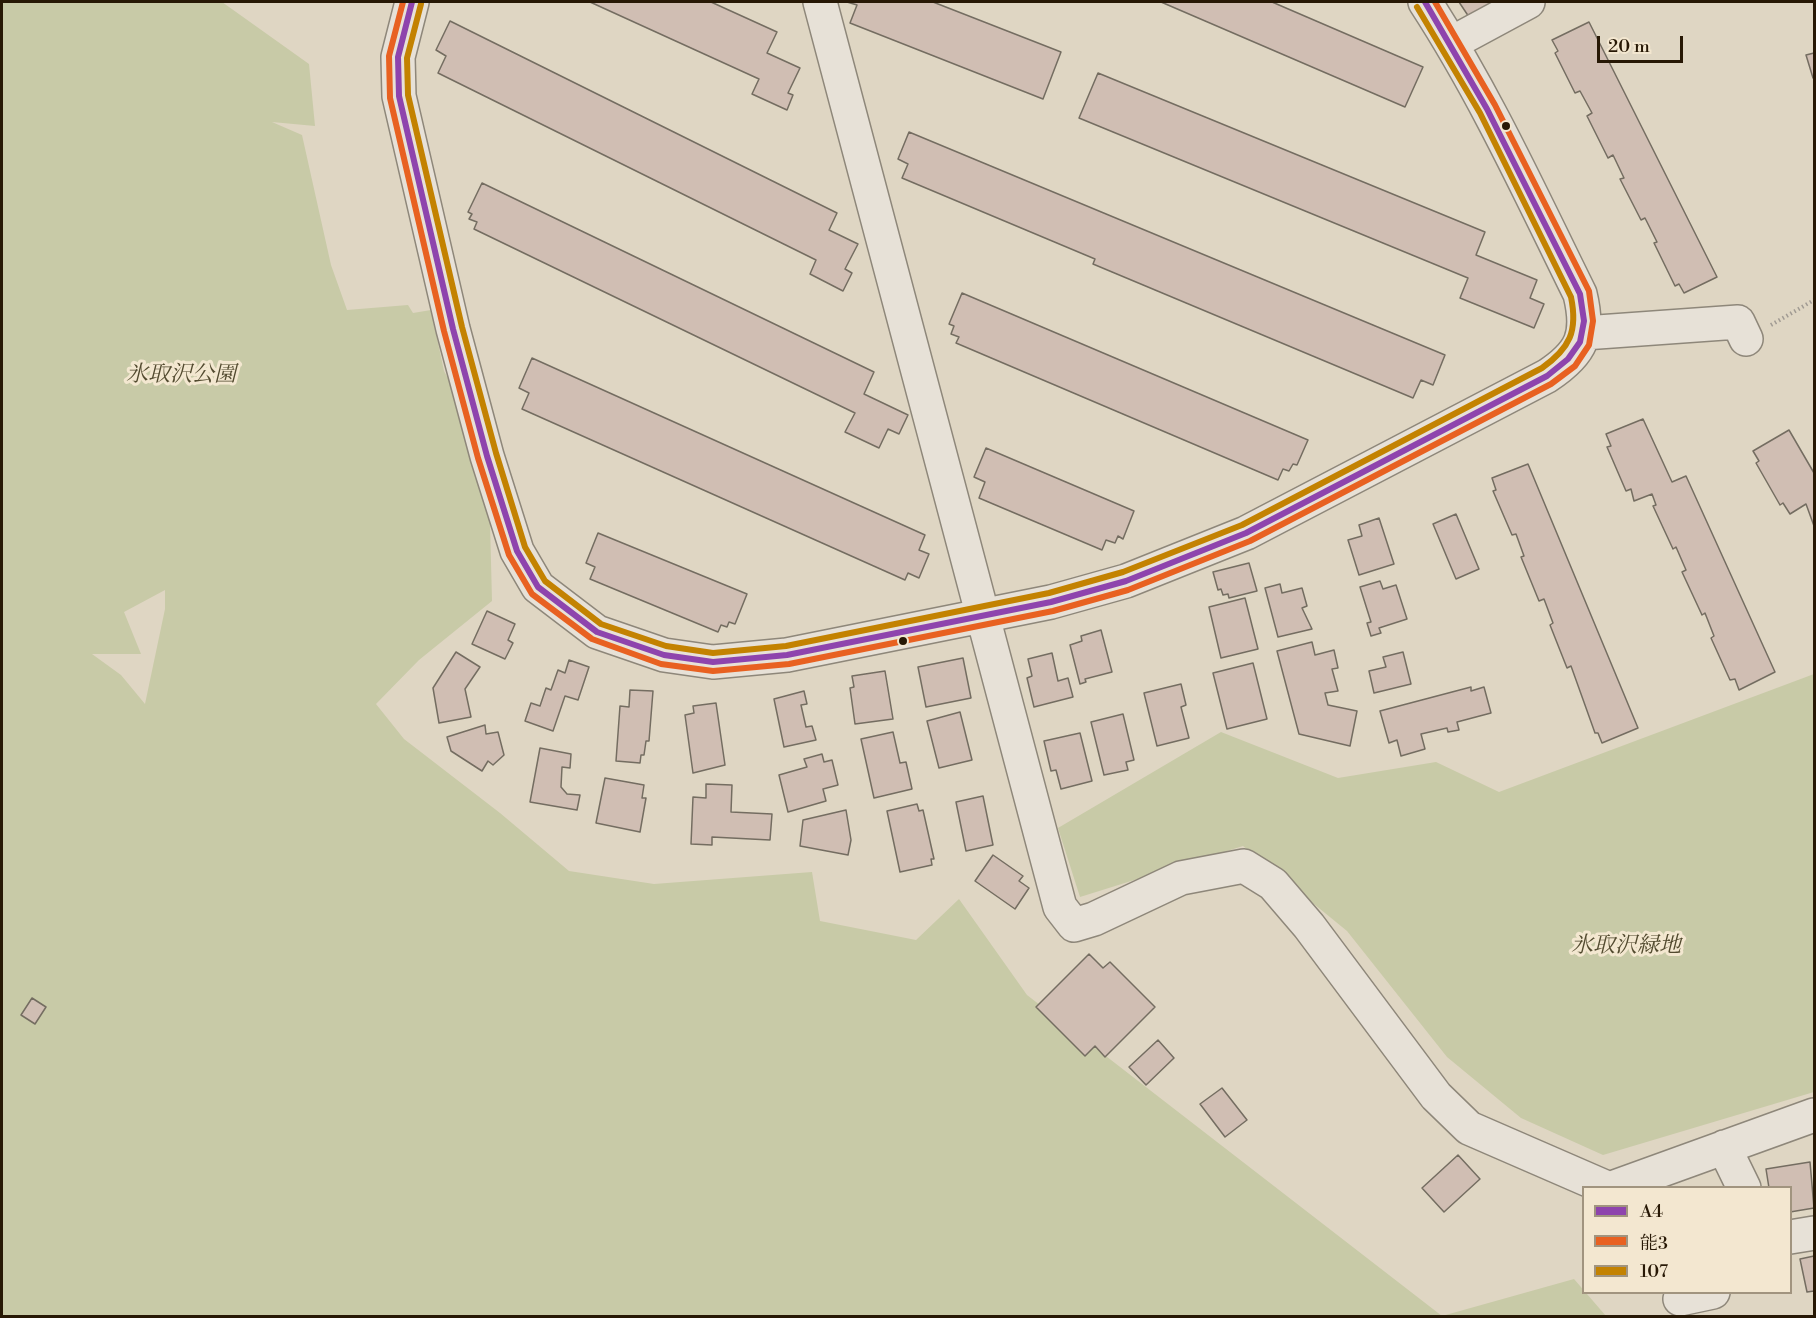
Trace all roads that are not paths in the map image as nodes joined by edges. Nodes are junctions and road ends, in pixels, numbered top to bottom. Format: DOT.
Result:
graph roads {
  1 [pos="412,2"];
  2 [pos="820,2"];
  3 [pos="1425,2"];
  4 [pos="1528,2"];
  5 [pos="1452,43"];
  6 [pos="1584,333"];
  7 [pos="1746,339"];
  8 [pos="984,614"];
  9 [pos="1815,1115"];
  10 [pos="1724,1147"];
  11 [pos="1605,1186"];
  12 [pos="1616,1186"];
  13 [pos="1743,1186"];
  14 [pos="1815,1233"];
  15 [pos="1792,1237"];
  16 [pos="1710,1294"];
  17 [pos="1683,1303"];
  1 -- 8 [label="street"];
  2 -- 8 [label="street"];
  3 -- 5 [label="street"];
  4 -- 5 [label="street"];
  5 -- 6 [label="street"];
  6 -- 7 [label="street"];
  6 -- 8 [label="street"];
  8 -- 11 [label="street"];
  9 -- 10 [label="street"];
  10 -- 12 [label="street"];
  10 -- 13 [label="street"];
  14 -- 15 [label="street"];
  16 -- 17 [label="street"];
}
